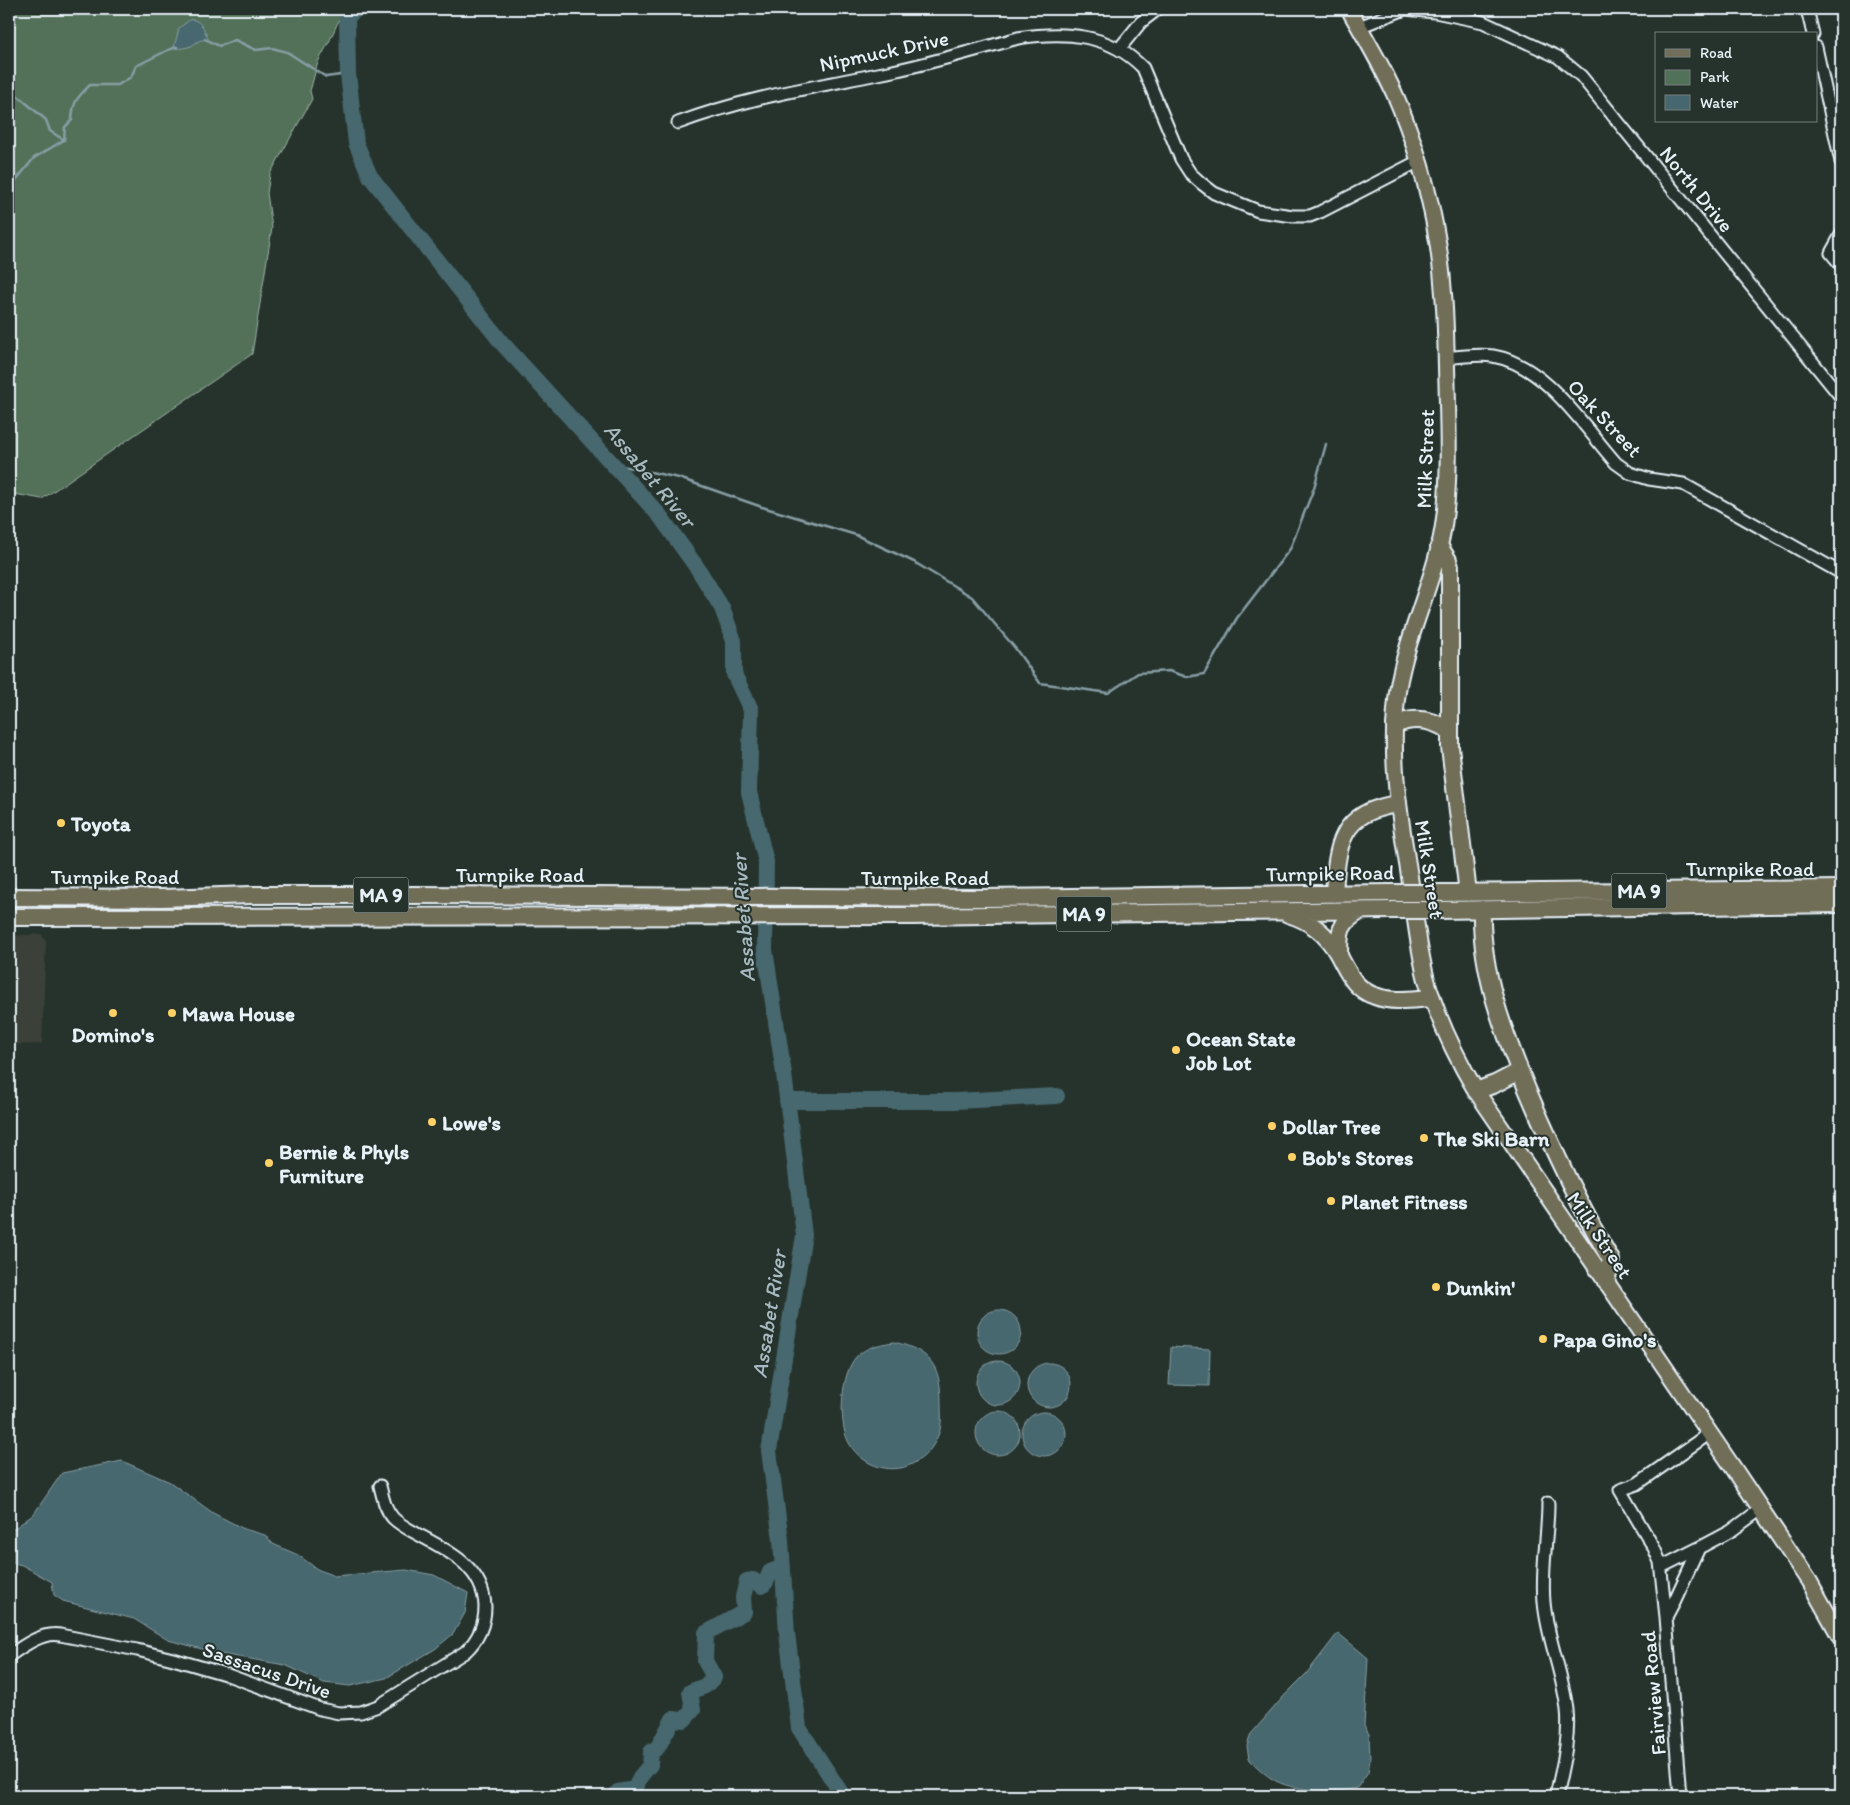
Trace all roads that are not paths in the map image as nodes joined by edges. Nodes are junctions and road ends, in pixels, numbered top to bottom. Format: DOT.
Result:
graph roads {
  1 [pos="1158,9"];
  2 [pos="1349,9"];
  3 [pos="1807,9"];
  4 [pos="1359,27"];
  5 [pos="1813,32"];
  6 [pos="1120,49"];
  7 [pos="1818,57"];
  8 [pos="678,122"];
  9 [pos="1419,161"];
  10 [pos="1841,162"];
  11 [pos="1841,236"];
  12 [pos="1841,265"];
  13 [pos="1447,358"];
  14 [pos="1841,397"];
  15 [pos="1439,546"];
  16 [pos="1841,573"];
  17 [pos="1395,725"];
  18 [pos="1450,731"];
  19 [pos="1398,804"];
  20 [pos="1841,889"];
  21 [pos="1468,893"];
  22 [pos="1334,894"];
  23 [pos="9,897"];
  24 [pos="1841,904"];
  25 [pos="1482,909"];
  26 [pos="1360,911"];
  27 [pos="1278,912"];
  28 [pos="9,917"];
  29 [pos="1338,955"];
  30 [pos="1432,998"];
  31 [pos="1520,1071"];
  32 [pos="1476,1091"];
  33 [pos="1606,1282"];
  34 [pos="1710,1433"];
  35 [pos="380,1486"];
  36 [pos="1548,1503"];
  37 [pos="1761,1509"];
  38 [pos="1699,1548"];
  39 [pos="1661,1567"];
  40 [pos="1666,1616"];
  41 [pos="1841,1638"];
  42 [pos="9,1656"];
  43 [pos="1556,1796"];
  44 [pos="1680,1796"];
  1 -- 6 [label="street"];
  2 -- 4 [label="main road, Milk Street"];
  3 -- 5 [label="street"];
  4 -- 9 [label="main road, Milk Street"];
  4 -- 14 [label="street, North Drive"];
  6 -- 8 [label="street, Nipmuck Drive"];
  6 -- 9 [label="street, Nipmuck Drive"];
  7 -- 10 [label="street"];
  9 -- 13 [label="main road, Milk Street"];
  11 -- 12 [label="street"];
  13 -- 15 [label="main road, Milk Street"];
  13 -- 16 [label="street, Oak Street"];
  15 -- 17 [label="main road, Milk Street"];
  15 -- 18 [label="highway"];
  17 -- 18 [label="highway"];
  17 -- 19 [label="main road, Milk Street"];
  18 -- 21 [label="highway"];
  19 -- 22 [label="highway"];
  19 -- 30 [label="main road, Milk Street"];
  20 -- 21 [label="highway, Turnpike Road / MA 9"];
  21 -- 22 [label="highway, Turnpike Road / MA 9, bridge"];
  22 -- 23 [label="highway, Turnpike Road / MA 9"];
  24 -- 25 [label="highway, Turnpike Road / MA 9"];
  25 -- 26 [label="highway, Turnpike Road / MA 9, bridge"];
  25 -- 31 [label="highway"];
  26 -- 27 [label="highway, Turnpike Road / MA 9"];
  26 -- 29 [label="highway"];
  27 -- 28 [label="highway, Turnpike Road / MA 9"];
  27 -- 29 [label="highway"];
  29 -- 30 [label="highway"];
  30 -- 32 [label="main road, Milk Street"];
  31 -- 32 [label="highway"];
  31 -- 33 [label="highway"];
  32 -- 33 [label="main road, Milk Street"];
  33 -- 34 [label="main road, Milk Street"];
  34 -- 37 [label="main road, Milk Street"];
  34 -- 39 [label="street"];
  35 -- 42 [label="street, Sassacus Drive"];
  36 -- 43 [label="street"];
  37 -- 38 [label="street"];
  37 -- 41 [label="main road, Milk Street"];
  38 -- 39 [label="street"];
  38 -- 40 [label="street, Fairview Road"];
  39 -- 40 [label="street"];
  40 -- 44 [label="street, Fairview Road"];
}
